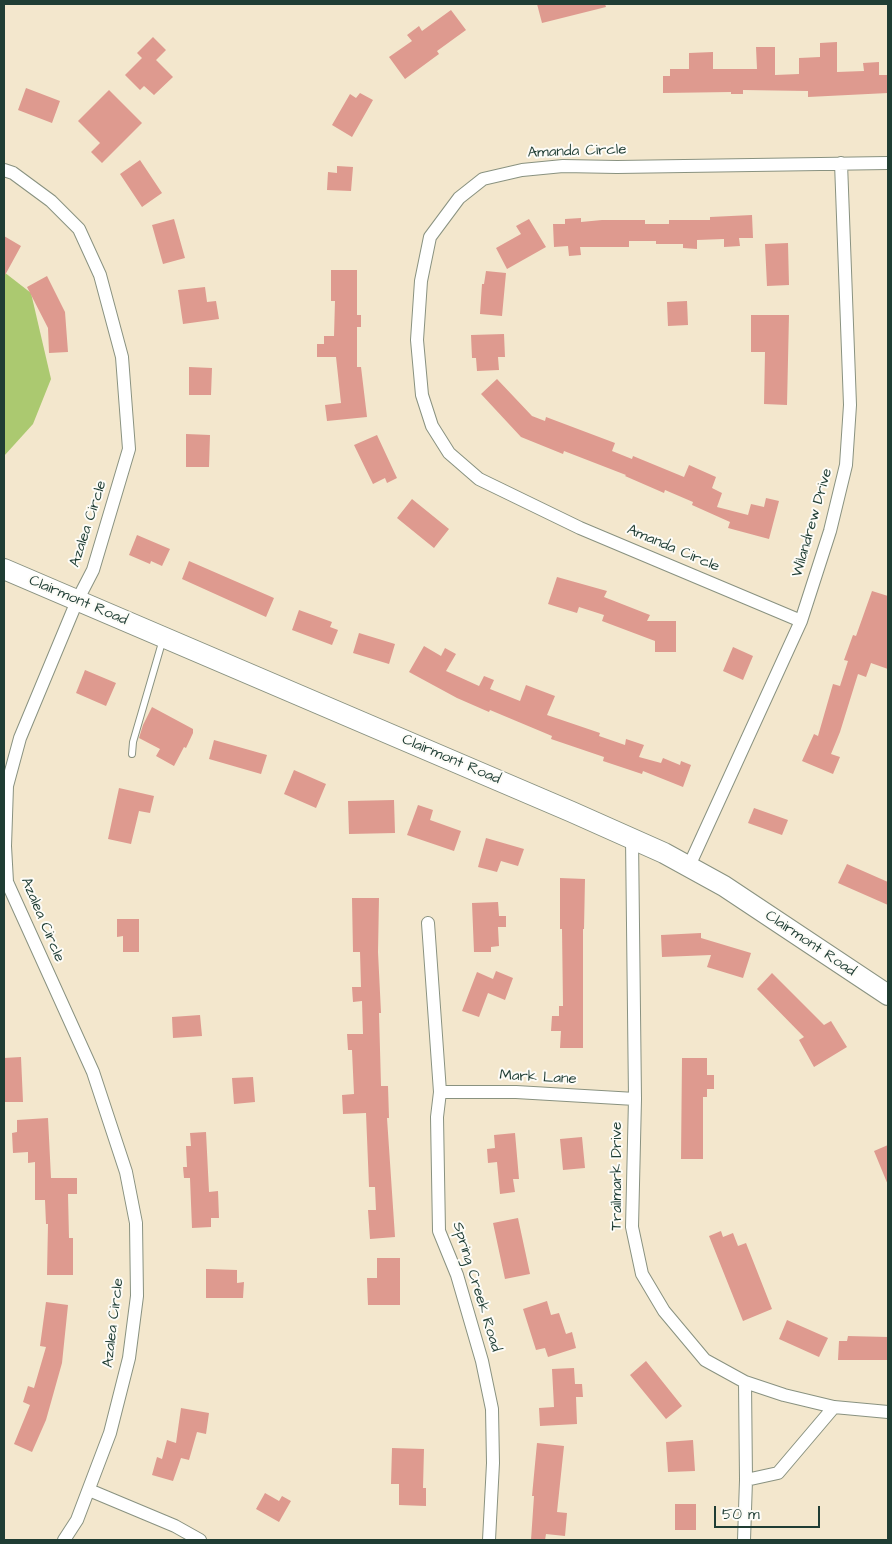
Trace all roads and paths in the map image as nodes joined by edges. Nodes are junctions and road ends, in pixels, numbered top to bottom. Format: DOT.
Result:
graph roads {
  1 [pos="888,162"];
  2 [pos="842,163"];
  3 [pos="4,170"];
  4 [pos="4,569"];
  5 [pos="77,601"];
  6 [pos="801,621"];
  7 [pos="164,638"];
  8 [pos="132,754"];
  9 [pos="632,838"];
  10 [pos="689,866"];
  11 [pos="428,923"];
  12 [pos="882,992"];
  13 [pos="888,1008"];
  14 [pos="440,1092"];
  15 [pos="635,1099"];
  16 [pos="745,1382"];
  17 [pos="834,1407"];
  18 [pos="888,1412"];
  19 [pos="746,1480"];
  20 [pos="90,1490"];
  21 [pos="64,1540"];
  22 [pos="200,1540"];
  23 [pos="489,1540"];
  24 [pos="744,1540"];
  1 -- 2 [label="street, Amanda Circle"];
  2 -- 6 [label="street, Wilandrew Drive"];
  2 -- 6 [label="street, Amanda Circle"];
  3 -- 5 [label="street, Azalea Circle"];
  4 -- 5 [label="main road, Clairmont Road"];
  5 -- 7 [label="main road, Clairmont Road"];
  5 -- 20 [label="street, Azalea Circle"];
  6 -- 10 [label="street, Wilandrew Drive"];
  7 -- 8 [label="lane"];
  7 -- 9 [label="main road, Clairmont Road"];
  9 -- 10 [label="main road, Clairmont Road"];
  9 -- 15 [label="street, Trailmark Drive"];
  10 -- 12 [label="main road, Clairmont Road"];
  11 -- 14 [label="street, Spring Creek Road"];
  12 -- 13 [label="street"];
  14 -- 15 [label="street, Mark Lane"];
  14 -- 23 [label="street, Spring Creek Road"];
  15 -- 16 [label="street, Trailmark Drive"];
  16 -- 17 [label="street, Trailmark Drive"];
  16 -- 19 [label="street"];
  17 -- 18 [label="street, Trailmark Drive"];
  17 -- 19 [label="street"];
  19 -- 24 [label="street"];
  20 -- 21 [label="street, Azalea Circle"];
  20 -- 22 [label="street"];
}
